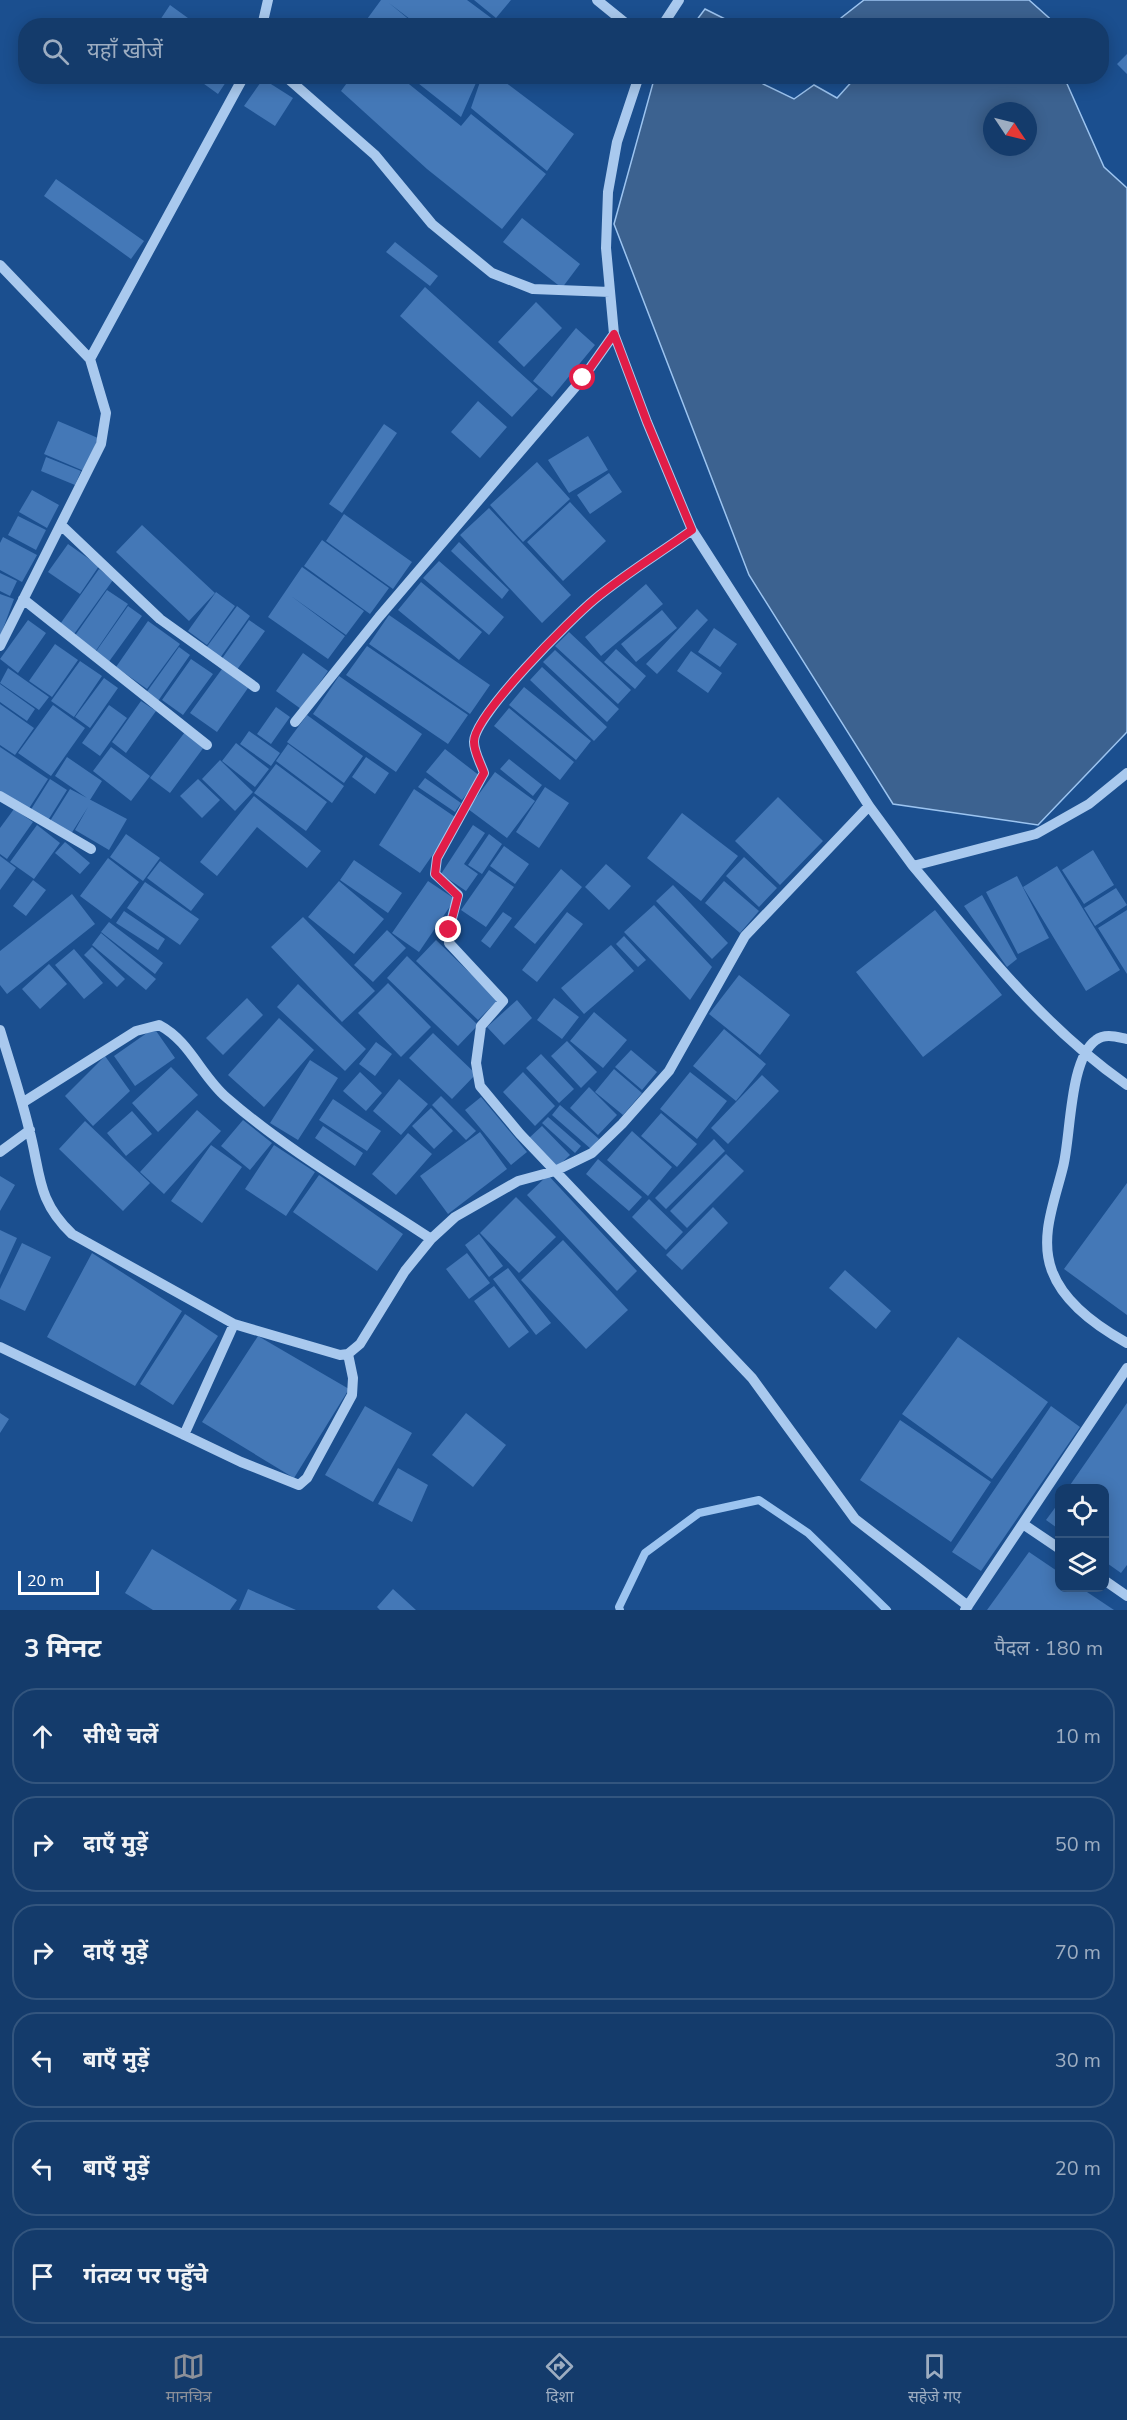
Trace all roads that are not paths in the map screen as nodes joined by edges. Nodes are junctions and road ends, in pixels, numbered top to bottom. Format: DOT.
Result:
graph roads {
  1 [pos="268,0"];
  2 [pos="597,0"];
  3 [pos="679,0"];
  4 [pos="264,18"];
  5 [pos="619,18"];
  6 [pos="667,18"];
  7 [pos="240,84"];
  8 [pos="294,84"];
  9 [pos="636,84"];
  10 [pos="0,265"];
  11 [pos="610,292"];
  12 [pos="614,334"];
  13 [pos="90,359"];
  14 [pos="62,526"];
  15 [pos="692,530"];
  16 [pos="23,600"];
  17 [pos="0,646"];
  18 [pos="255,687"];
  19 [pos="295,722"];
  20 [pos="207,745"];
  21 [pos="1127,773"];
  22 [pos="0,796"];
  23 [pos="869,806"];
  24 [pos="91,849"];
  25 [pos="913,866"];
  26 [pos="0,1030"];
  27 [pos="1127,1039"];
  28 [pos="1085,1054"];
  29 [pos="1127,1085"];
  30 [pos="22,1103"];
  31 [pos="30,1130"];
  32 [pos="0,1152"];
  33 [pos="555,1171"];
  34 [pos="431,1239"];
  35 [pos="234,1324"];
  36 [pos="1127,1343"];
  37 [pos="0,1347"];
  38 [pos="348,1354"];
  39 [pos="1127,1368"];
  40 [pos="184,1434"];
  41 [pos="1023,1524"];
  42 [pos="1055,1546"];
  43 [pos="1109,1583"];
  44 [pos="1127,1596"];
  45 [pos="967,1608"];
  1 -- 4 [label="street"];
  2 -- 5 [label="street"];
  3 -- 6 [label="street"];
  7 -- 13 [label="street"];
  8 -- 11 [label="street"];
  9 -- 11 [label="street"];
  10 -- 13 [label="street"];
  11 -- 12 [label="street"];
  12 -- 15 [label="street"];
  12 -- 19 [label="street"];
  13 -- 14 [label="street"];
  14 -- 16 [label="street"];
  14 -- 18 [label="street"];
  15 -- 23 [label="street"];
  15 -- 33 [label="street"];
  16 -- 17 [label="street"];
  16 -- 20 [label="street"];
  21 -- 25 [label="street"];
  22 -- 24 [label="street"];
  23 -- 25 [label="street"];
  23 -- 33 [label="street"];
  25 -- 28 [label="street"];
  26 -- 30 [label="street"];
  27 -- 28 [label="street"];
  28 -- 29 [label="street"];
  28 -- 36 [label="street"];
  30 -- 31 [label="street"];
  30 -- 34 [label="street"];
  31 -- 32 [label="street"];
  31 -- 35 [label="street"];
  33 -- 34 [label="street"];
  33 -- 45 [label="street"];
  34 -- 38 [label="street"];
  35 -- 38 [label="street"];
  35 -- 40 [label="street"];
  37 -- 40 [label="street"];
  38 -- 40 [label="street"];
  39 -- 41 [label="street"];
  41 -- 42 [label="street"];
  41 -- 45 [label="street"];
  43 -- 44 [label="street"];
}
